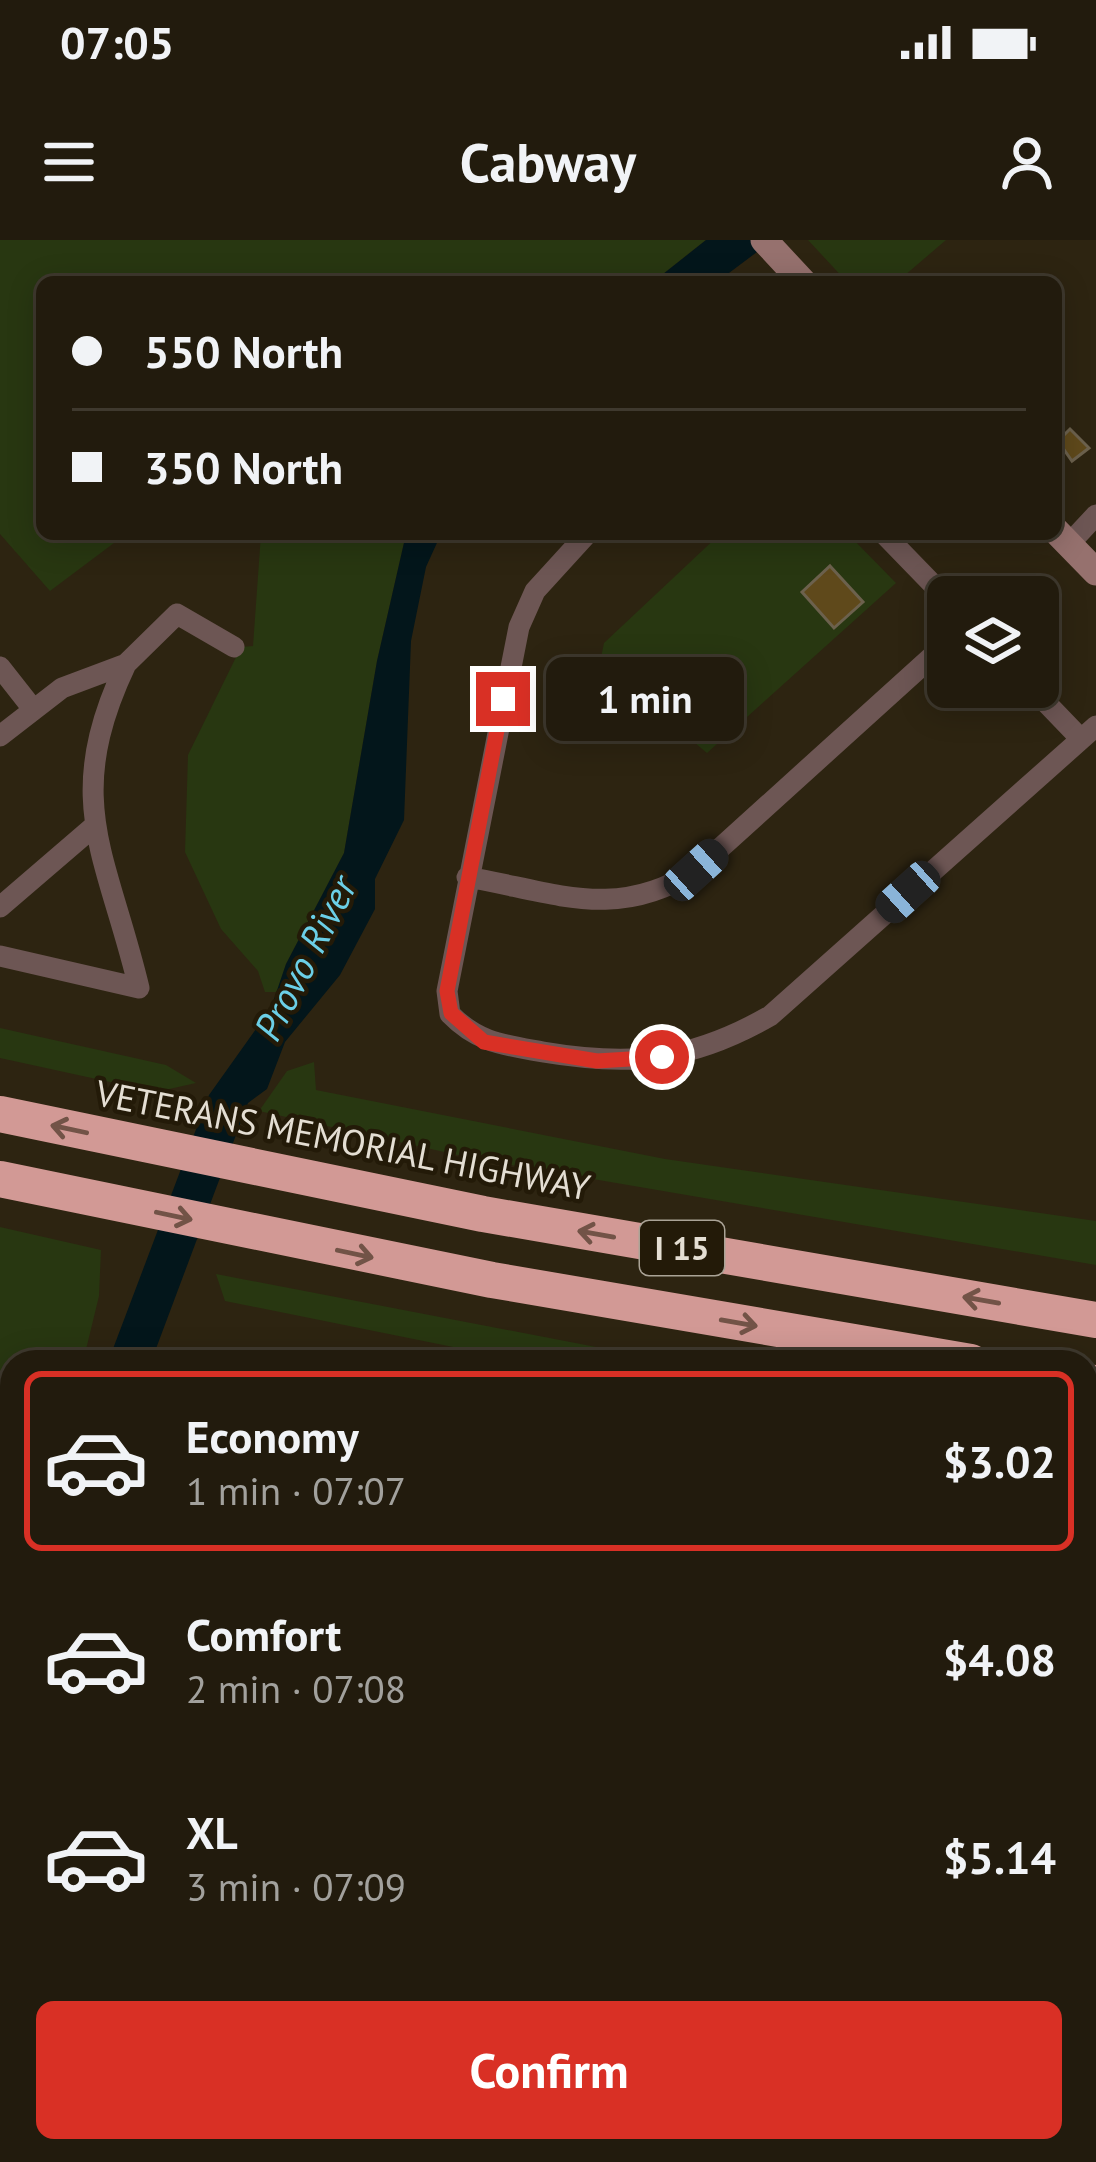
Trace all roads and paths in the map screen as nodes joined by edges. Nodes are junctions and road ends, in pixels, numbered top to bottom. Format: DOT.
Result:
graph roads {
  1 [pos="764,240"];
  2 [pos="797,276"];
  3 [pos="1096,515"];
  4 [pos="1062,537"];
  5 [pos="582,540"];
  6 [pos="890,540"];
  7 [pos="1096,572"];
  8 [pos="927,578"];
  9 [pos="234,647"];
  10 [pos="927,661"];
  11 [pos="126,664"];
  12 [pos="0,667"];
  13 [pos="1058,708"];
  14 [pos="33,709"];
  15 [pos="1088,732"];
  16 [pos="0,736"];
  17 [pos="92,828"];
  18 [pos="467,877"];
  19 [pos="0,908"];
  20 [pos="0,956"];
  21 [pos="0,1114"];
  22 [pos="0,1179"];
  23 [pos="1096,1319"];
  24 [pos="901,1350"];
  1 -- 2 [label="main road"];
  3 -- 4 [label="street"];
  4 -- 7 [label="main road"];
  5 -- 18 [label="street"];
  6 -- 8 [label="street"];
  9 -- 11 [label="street"];
  10 -- 18 [label="street"];
  11 -- 14 [label="street"];
  11 -- 17 [label="street"];
  12 -- 14 [label="street"];
  13 -- 15 [label="street"];
  14 -- 16 [label="street"];
  15 -- 18 [label="street"];
  17 -- 19 [label="street"];
  17 -- 20 [label="street"];
  23 -- 21 [label="highway, VETERANS MEMORIAL HIGHWAY / I 15, one-way"];
  22 -- 24 [label="highway, I 15, one-way"];
}
